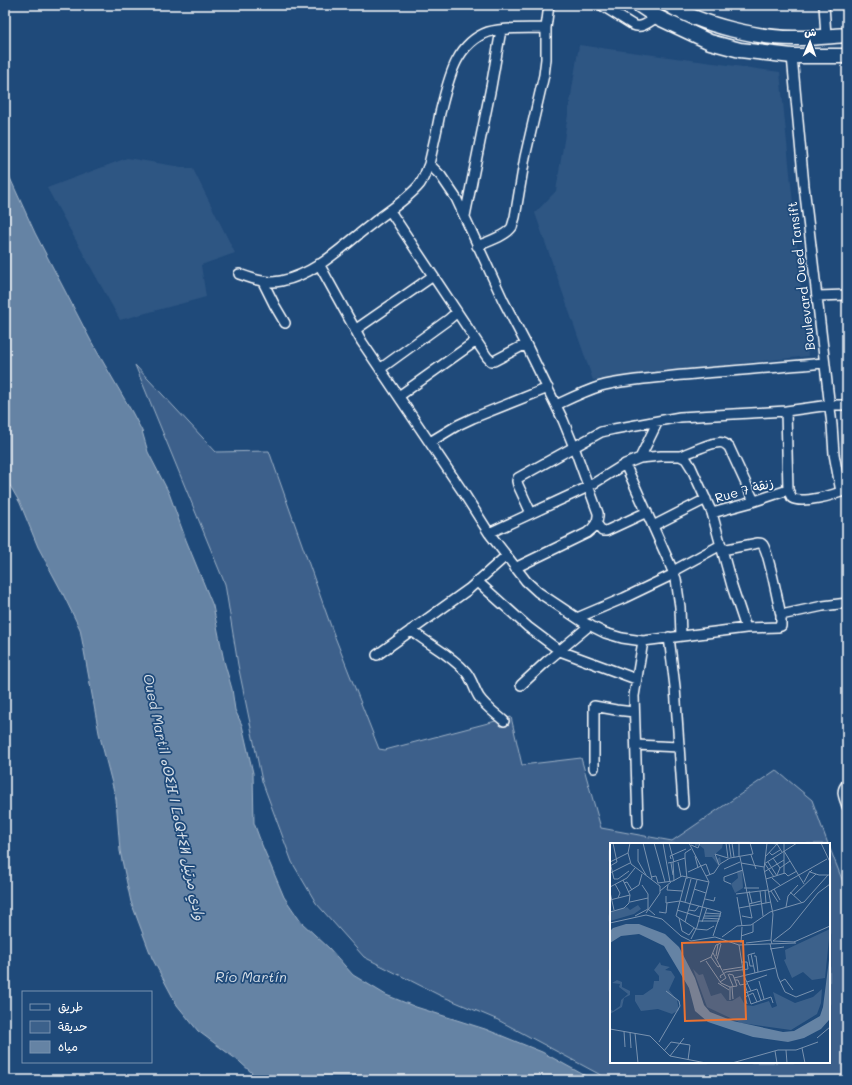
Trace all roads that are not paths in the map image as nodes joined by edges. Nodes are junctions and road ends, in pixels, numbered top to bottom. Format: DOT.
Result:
graph roads {
  1 [pos="549,5"];
  2 [pos="601,5"];
  3 [pos="639,5"];
  4 [pos="669,5"];
  5 [pos="824,5"];
  6 [pos="657,17"];
  7 [pos="546,28"];
  8 [pos="501,30"];
  9 [pos="840,36"];
  10 [pos="792,56"];
  11 [pos="847,56"];
  12 [pos="429,164"];
  13 [pos="390,210"];
  14 [pos="465,216"];
  15 [pos="477,246"];
  16 [pos="319,264"];
  17 [pos="239,274"];
  18 [pos="433,276"];
  19 [pos="263,282"];
  20 [pos="847,294"];
  21 [pos="817,296"];
  22 [pos="457,312"];
  23 [pos="285,323"];
  24 [pos="355,330"];
  25 [pos="476,341"];
  26 [pos="526,344"];
  27 [pos="824,363"];
  28 [pos="380,368"];
  29 [pos="548,388"];
  30 [pos="399,396"];
  31 [pos="847,404"];
  32 [pos="556,405"];
  33 [pos="830,405"];
  34 [pos="786,410"];
  35 [pos="658,421"];
  36 [pos="430,442"];
  37 [pos="574,446"];
  38 [pos="680,456"];
  39 [pos="640,458"];
  40 [pos="625,464"];
  41 [pos="588,487"];
  42 [pos="788,490"];
  43 [pos="844,491"];
  44 [pos="706,499"];
  45 [pos="754,501"];
  46 [pos="647,512"];
  47 [pos="531,513"];
  48 [pos="712,513"];
  49 [pos="596,523"];
  50 [pos="653,526"];
  51 [pos="489,533"];
  52 [pos="721,548"];
  53 [pos="506,556"];
  54 [pos="515,568"];
  55 [pos="673,572"];
  56 [pos="477,581"];
  57 [pos="847,603"];
  58 [pos="781,615"];
  59 [pos="577,618"];
  60 [pos="590,625"];
  61 [pos="746,628"];
  62 [pos="411,630"];
  63 [pos="682,636"];
  64 [pos="669,637"];
  65 [pos="643,641"];
  66 [pos="560,651"];
  67 [pos="377,655"];
  68 [pos="636,679"];
  69 [pos="521,685"];
  70 [pos="634,712"];
  71 [pos="504,720"];
  72 [pos="636,745"];
  73 [pos="679,747"];
  74 [pos="594,768"];
  75 [pos="847,784"];
  76 [pos="683,804"];
  77 [pos="847,806"];
  78 [pos="638,823"];
  1 -- 7 [label="street"];
  2 -- 6 [label="street"];
  3 -- 6 [label="highway"];
  4 -- 9 [label="highway"];
  5 -- 9 [label="street"];
  6 -- 10 [label="highway"];
  7 -- 8 [label="street"];
  7 -- 15 [label="street"];
  8 -- 12 [label="street"];
  8 -- 14 [label="street"];
  10 -- 11 [label="highway"];
  10 -- 21 [label="street, Boulevard Oued Tansift"];
  12 -- 13 [label="street"];
  12 -- 14 [label="street"];
  13 -- 16 [label="street"];
  13 -- 18 [label="street"];
  14 -- 15 [label="street"];
  15 -- 26 [label="street"];
  16 -- 19 [label="street"];
  16 -- 24 [label="street"];
  17 -- 19 [label="street"];
  18 -- 22 [label="street"];
  18 -- 24 [label="street"];
  19 -- 23 [label="street"];
  20 -- 21 [label="street"];
  21 -- 27 [label="street, Boulevard Oued Tansift"];
  22 -- 25 [label="street"];
  22 -- 28 [label="street"];
  24 -- 28 [label="street"];
  25 -- 26 [label="street"];
  25 -- 30 [label="street"];
  26 -- 29 [label="street"];
  27 -- 32 [label="street"];
  27 -- 33 [label="street, Boulevard Oued Tansift"];
  28 -- 30 [label="street"];
  29 -- 32 [label="street"];
  29 -- 36 [label="street"];
  30 -- 36 [label="street"];
  31 -- 33 [label="street"];
  32 -- 37 [label="street"];
  33 -- 34 [label="street"];
  33 -- 43 [label="street, Boulevard Oued Tansift"];
  34 -- 35 [label="street"];
  34 -- 42 [label="street"];
  35 -- 37 [label="street"];
  35 -- 39 [label="street"];
  36 -- 51 [label="street"];
  37 -- 41 [label="street"];
  37 -- 47 [label="street"];
  38 -- 39 [label="street"];
  38 -- 44 [label="street"];
  38 -- 45 [label="street"];
  39 -- 40 [label="street"];
  40 -- 41 [label="street"];
  40 -- 46 [label="street"];
  41 -- 47 [label="street"];
  41 -- 49 [label="street"];
  42 -- 43 [label="street, Rue 7 زنقة"];
  42 -- 45 [label="street, Rue 7 زنقة"];
  44 -- 48 [label="street"];
  44 -- 50 [label="street"];
  45 -- 48 [label="street, Rue 7 زنقة"];
  46 -- 49 [label="street"];
  46 -- 50 [label="street"];
  47 -- 51 [label="street"];
  48 -- 52 [label="street"];
  49 -- 54 [label="street"];
  50 -- 55 [label="street"];
  51 -- 53 [label="street"];
  52 -- 55 [label="street"];
  52 -- 58 [label="street"];
  52 -- 61 [label="street"];
  53 -- 54 [label="street"];
  53 -- 56 [label="street"];
  54 -- 59 [label="street"];
  55 -- 59 [label="street"];
  55 -- 63 [label="street"];
  56 -- 62 [label="street"];
  56 -- 66 [label="street"];
  57 -- 58 [label="street"];
  58 -- 61 [label="street"];
  59 -- 60 [label="street"];
  60 -- 65 [label="street"];
  60 -- 66 [label="street"];
  61 -- 63 [label="street"];
  62 -- 67 [label="street"];
  62 -- 71 [label="street"];
  63 -- 64 [label="street"];
  64 -- 65 [label="street"];
  64 -- 73 [label="street"];
  65 -- 68 [label="street"];
  66 -- 68 [label="street"];
  66 -- 69 [label="street"];
  68 -- 70 [label="street"];
  70 -- 72 [label="street"];
  70 -- 74 [label="street"];
  72 -- 73 [label="street"];
  72 -- 78 [label="street"];
  73 -- 76 [label="street"];
  75 -- 77 [label="street"];
}
